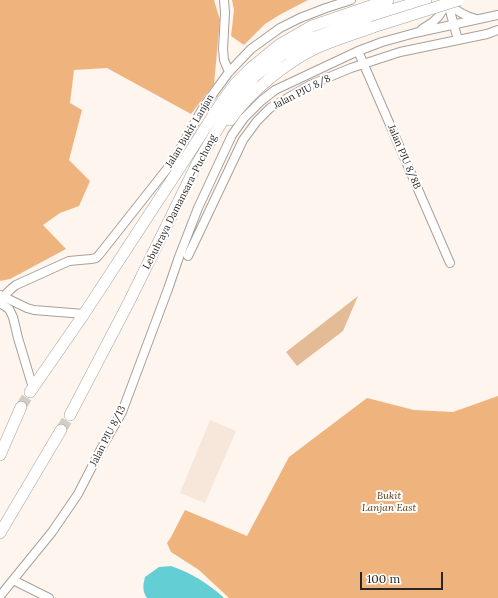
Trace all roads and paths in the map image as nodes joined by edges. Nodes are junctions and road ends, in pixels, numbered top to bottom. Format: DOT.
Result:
graph roads {
  1 [pos="224,0"];
  2 [pos="351,0"];
  3 [pos="388,0"];
  4 [pos="425,0"];
  5 [pos="459,0"];
  6 [pos="447,1"];
  7 [pos="498,15"];
  8 [pos="477,19"];
  9 [pos="454,24"];
  10 [pos="498,30"];
  11 [pos="415,33"];
  12 [pos="458,40"];
  13 [pos="358,50"];
  14 [pos="364,64"];
  15 [pos="229,72"];
  16 [pos="198,162"];
  17 [pos="198,208"];
  18 [pos="209,212"];
  19 [pos="192,224"];
  20 [pos="197,238"];
  21 [pos="188,247"];
  22 [pos="179,257"];
  23 [pos="450,263"];
  24 [pos="1,298"];
  25 [pos="84,314"];
  26 [pos="31,390"];
  27 [pos="21,407"];
  28 [pos="70,415"];
  29 [pos="61,430"];
  30 [pos="0,456"];
  31 [pos="0,533"];
  32 [pos="13,580"];
  33 [pos="0,596"];
  34 [pos="49,598"];
  1 -- 15 [label="street"];
  2 -- 15 [label="street, Jalan Bukit Lanjan"];
  3 -- 25 [label="highway, Lebuhraya Damansara–Puchong"];
  4 -- 16 [label="highway, Lebuhraya Damansara–Puchong"];
  5 -- 16 [label="highway, bridge"];
  6 -- 8 [label="street"];
  6 -- 9 [label="street"];
  6 -- 11 [label="street"];
  7 -- 8 [label="street, Jalan PJU 8/8"];
  8 -- 9 [label="street, Jalan PJU 8/8"];
  9 -- 11 [label="street, Jalan PJU 8/8"];
  9 -- 12 [label="street"];
  10 -- 12 [label="street, Jalan PJU 8/8"];
  11 -- 13 [label="street, Jalan PJU 8/8"];
  12 -- 14 [label="street, Jalan PJU 8/8"];
  13 -- 14 [label="street, Jalan PJU 8/8B"];
  13 -- 17 [label="street, Jalan PJU 8/8"];
  14 -- 18 [label="street, Jalan PJU 8/8"];
  14 -- 23 [label="street, Jalan PJU 8/8B"];
  15 -- 24 [label="street, Jalan Bukit Lanjan"];
  16 -- 28 [label="highway, Lebuhraya Damansara–Puchong"];
  17 -- 18 [label="street"];
  17 -- 19 [label="street, Jalan PJU 8/8"];
  18 -- 20 [label="street, Jalan PJU 8/8"];
  19 -- 21 [label="street"];
  19 -- 22 [label="street, Jalan PJU 8/13"];
  20 -- 21 [label="street"];
  20 -- 21 [label="street, Jalan PJU 8/8"];
  21 -- 22 [label="street"];
  22 -- 32 [label="street, Jalan PJU 8/13"];
  24 -- 25 [label="street"];
  24 -- 26 [label="street"];
  25 -- 26 [label="highway, Lebuhraya Damansara–Puchong"];
  27 -- 30 [label="highway"];
  29 -- 31 [label="highway"];
  32 -- 33 [label="street, Jalan PJU 8/13"];
  32 -- 34 [label="street"];
}
